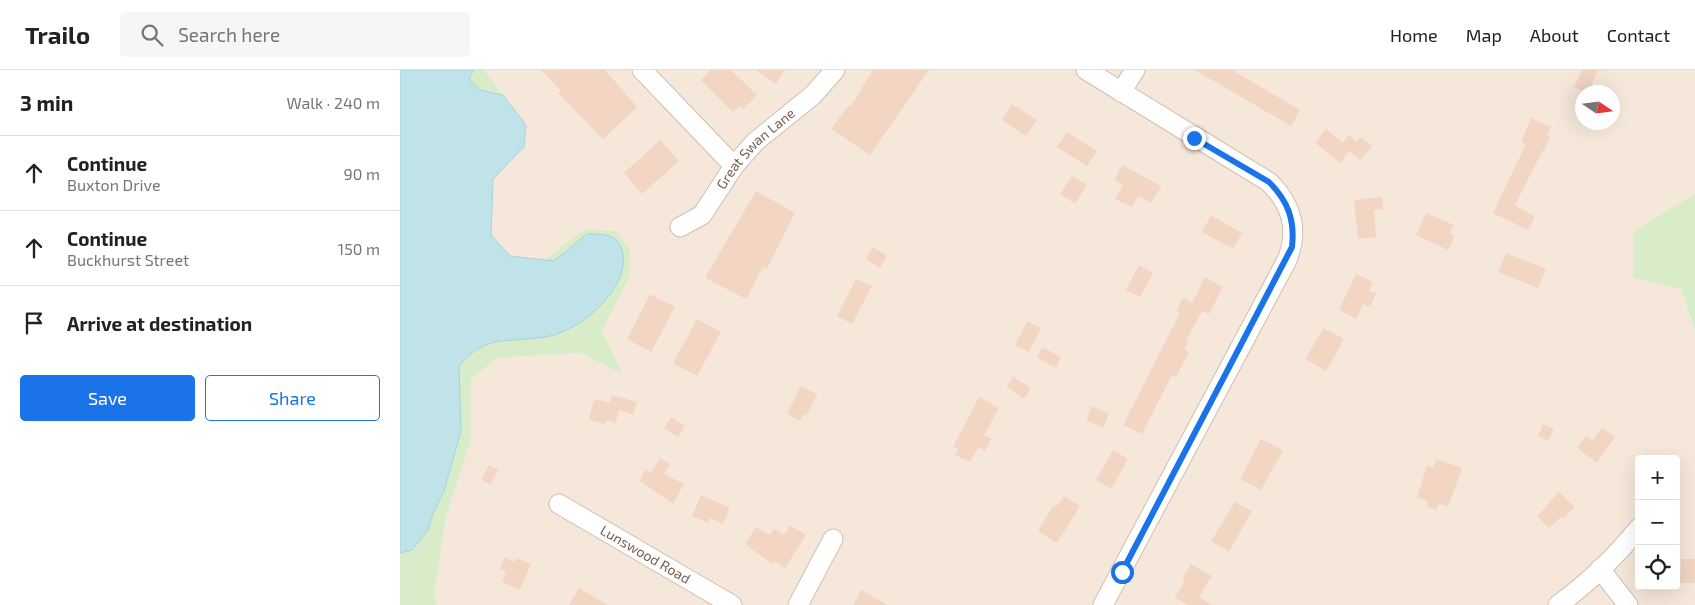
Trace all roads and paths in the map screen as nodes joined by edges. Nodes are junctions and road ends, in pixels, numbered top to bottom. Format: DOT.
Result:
graph roads {
  1 [pos="642,70"];
  2 [pos="835,70"];
  3 [pos="1086,70"];
  4 [pos="1135,70"];
  5 [pos="1121,92"];
  6 [pos="734,166"];
  7 [pos="680,228"];
  8 [pos="558,504"];
  9 [pos="1635,532"];
  10 [pos="834,539"];
  11 [pos="1600,569"];
  12 [pos="732,605"];
  13 [pos="798,605"];
  14 [pos="1103,605"];
  15 [pos="1558,605"];
  16 [pos="1628,605"];
  1 -- 6 [label="street"];
  2 -- 6 [label="street, Great Swan Lane"];
  3 -- 5 [label="street"];
  4 -- 5 [label="street"];
  5 -- 14 [label="street"];
  6 -- 7 [label="street, Great Swan Lane"];
  8 -- 12 [label="street, Lunswood Road"];
  9 -- 11 [label="street"];
  10 -- 13 [label="street"];
  11 -- 15 [label="street"];
  11 -- 16 [label="street"];
}
